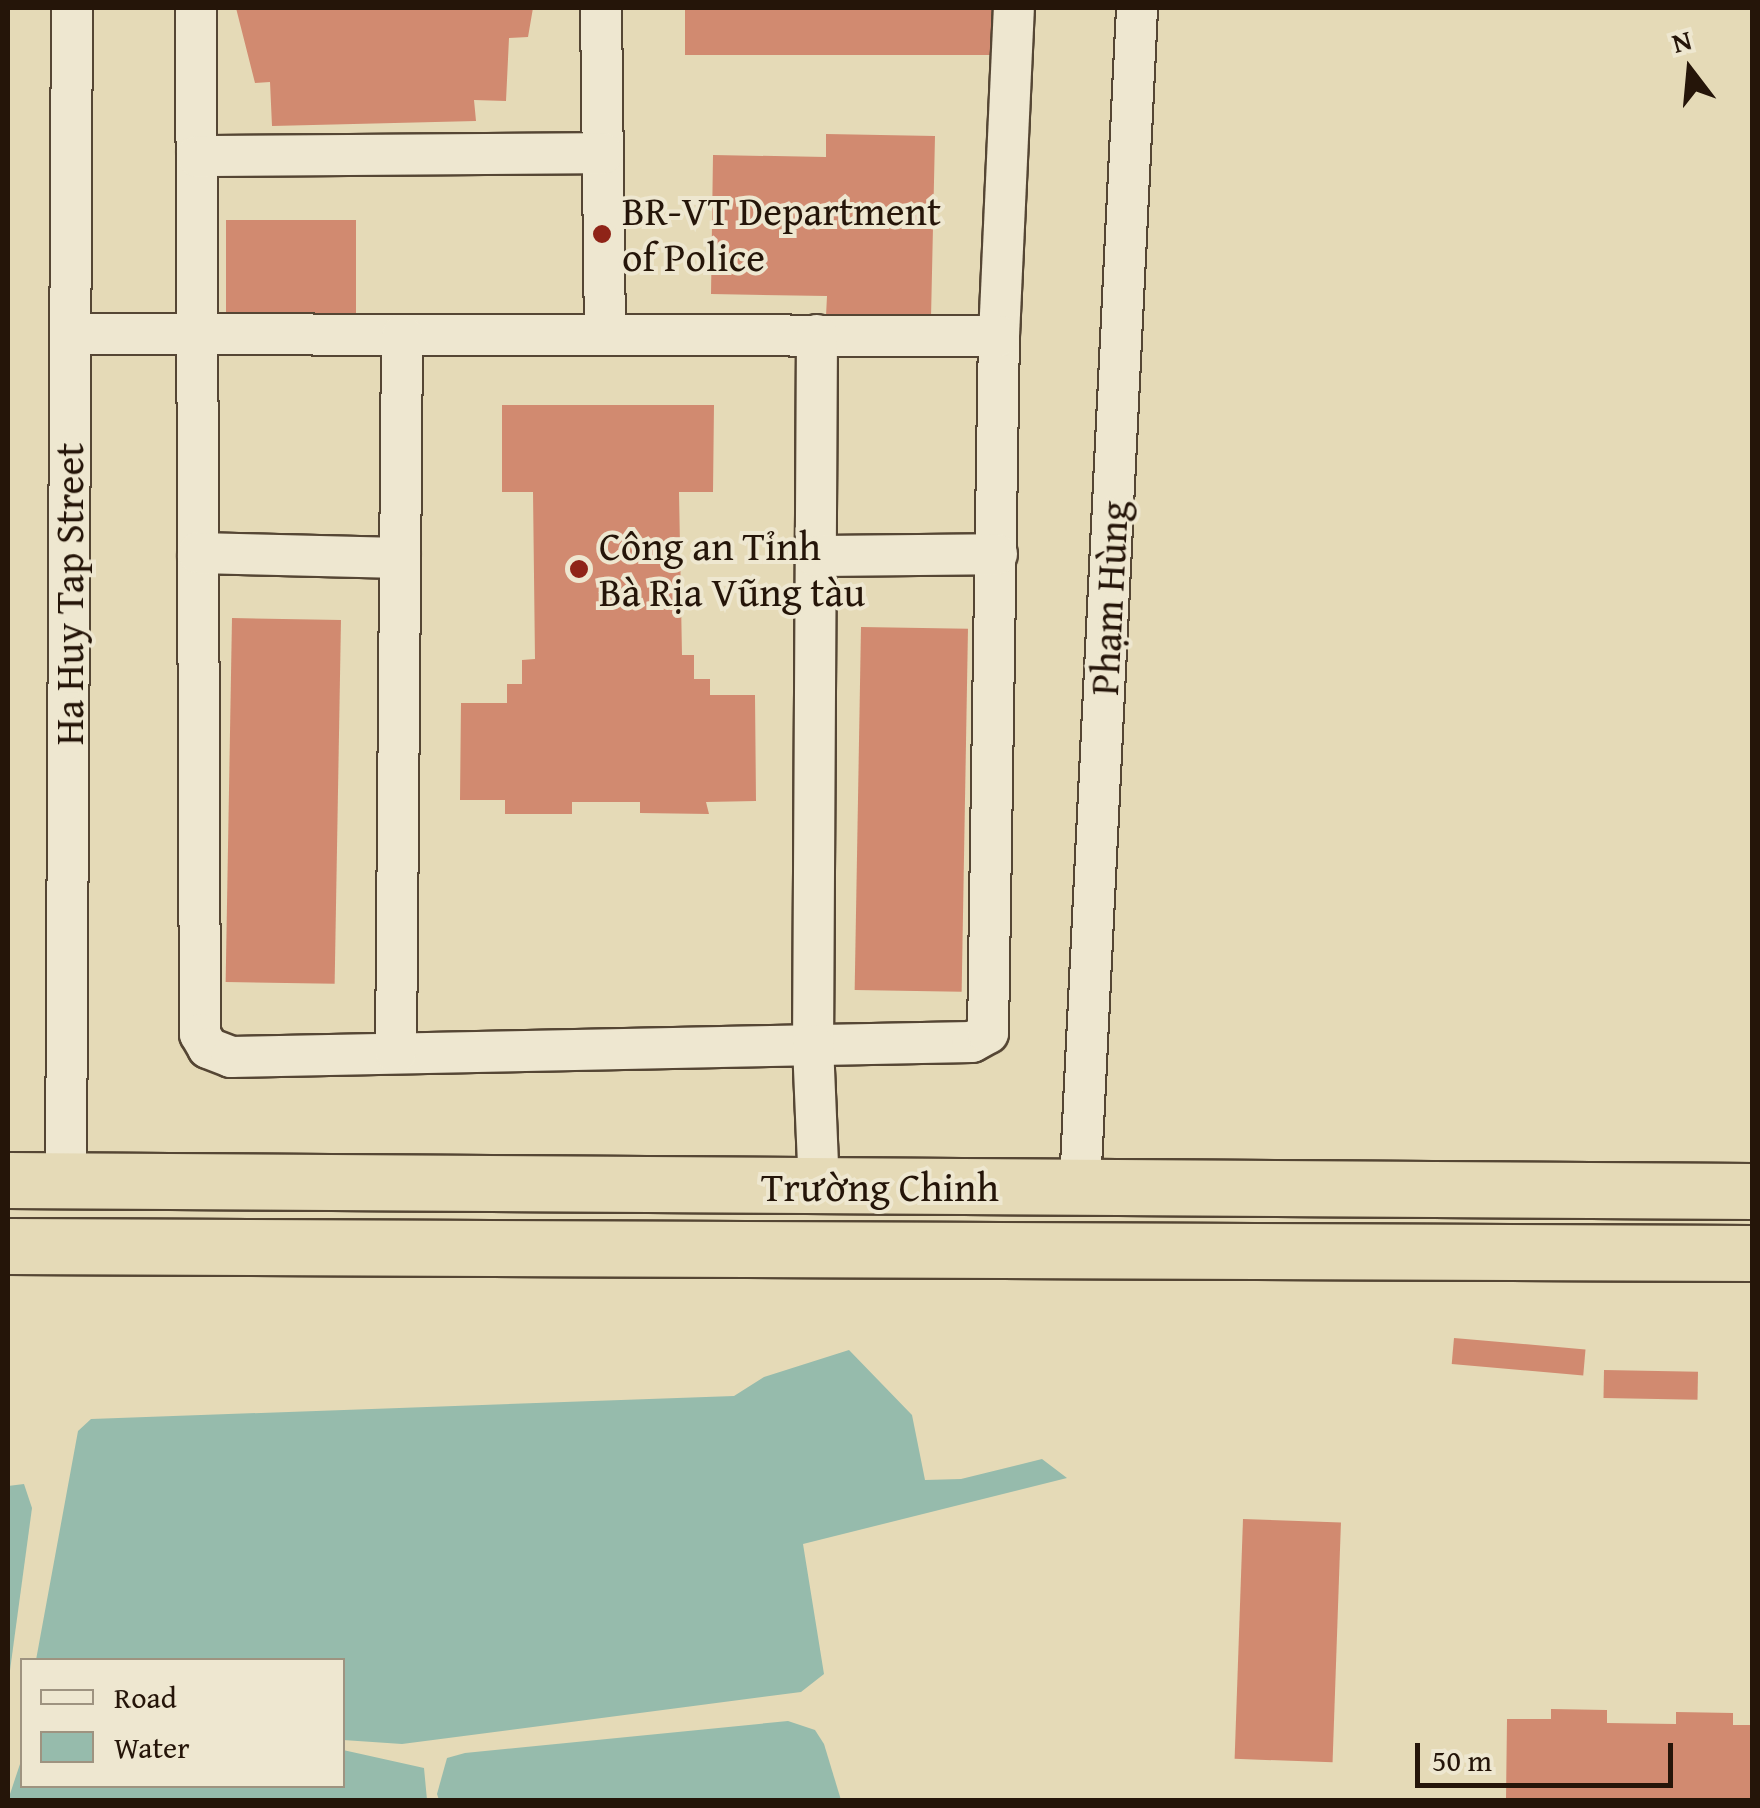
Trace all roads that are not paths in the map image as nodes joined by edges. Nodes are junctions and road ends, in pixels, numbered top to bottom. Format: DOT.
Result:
graph roads {
  1 [pos="72,8"];
  2 [pos="196,8"];
  3 [pos="601,8"];
  4 [pos="1014,8"];
  5 [pos="1137,8"];
  6 [pos="603,154"];
  7 [pos="196,156"];
  8 [pos="70,334"];
  9 [pos="198,334"];
  10 [pos="402,335"];
  11 [pos="605,335"];
  12 [pos="818,336"];
  13 [pos="1000,336"];
  14 [pos="198,553"];
  15 [pos="998,554"];
  16 [pos="816,556"];
  17 [pos="400,558"];
  18 [pos="813,1046"];
  19 [pos="396,1054"];
  20 [pos="8,1180"];
  21 [pos="66,1180"];
  22 [pos="819,1187"];
  23 [pos="1080,1188"];
  24 [pos="1752,1191"];
  25 [pos="8,1246"];
  26 [pos="1076,1247"];
  27 [pos="1752,1253"];
  1 -- 8 [label="street, Ha Huy Tap Street"];
  2 -- 7 [label="street"];
  3 -- 6 [label="street"];
  4 -- 13 [label="street"];
  5 -- 23 [label="street, Phạm Hùng"];
  6 -- 7 [label="street"];
  6 -- 11 [label="street"];
  7 -- 9 [label="street"];
  8 -- 9 [label="street"];
  8 -- 21 [label="street, Ha Huy Tap Street"];
  9 -- 10 [label="street"];
  9 -- 14 [label="street"];
  10 -- 11 [label="street"];
  10 -- 17 [label="street"];
  11 -- 12 [label="street"];
  12 -- 13 [label="street"];
  12 -- 16 [label="street"];
  13 -- 15 [label="street"];
  14 -- 17 [label="street"];
  14 -- 19 [label="street"];
  15 -- 16 [label="street"];
  15 -- 18 [label="street"];
  16 -- 18 [label="street"];
  17 -- 19 [label="street"];
  18 -- 19 [label="street"];
  18 -- 22 [label="street"];
  20 -- 21 [label="highway, Trường Chinh"];
  21 -- 22 [label="highway, Trường Chinh"];
  22 -- 23 [label="highway, Trường Chinh"];
  23 -- 24 [label="highway, Trường Chinh"];
  23 -- 26 [label="highway"];
  25 -- 26 [label="highway, Trường Chinh"];
  26 -- 27 [label="highway, Trường Chinh"];
}
